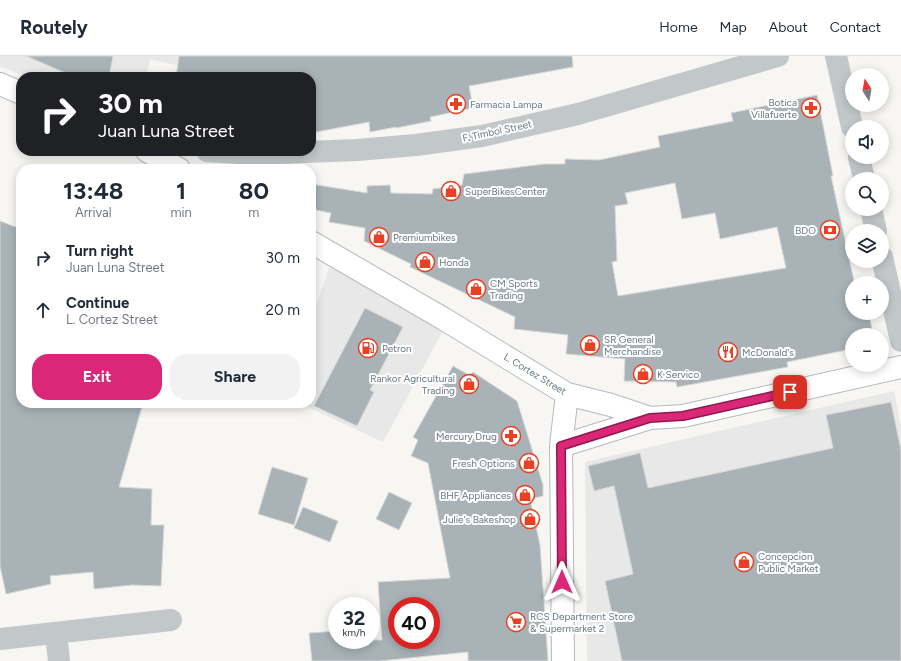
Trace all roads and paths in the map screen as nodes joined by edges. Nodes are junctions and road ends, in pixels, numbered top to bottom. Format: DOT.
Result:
graph roads {
  1 [pos="778,56"];
  2 [pos="836,56"];
  3 [pos="0,84"];
  4 [pos="16,91"];
  5 [pos="850,120"];
  6 [pos="316,152"];
  7 [pos="156,156"];
  8 [pos="170,164"];
  9 [pos="316,245"];
  10 [pos="884,268"];
  11 [pos="901,341"];
  12 [pos="901,367"];
  13 [pos="567,394"];
  14 [pos="650,418"];
  15 [pos="561,446"];
  16 [pos="171,620"];
  17 [pos="56,633"];
  18 [pos="0,639"];
  19 [pos="59,661"];
  20 [pos="563,661"];
  1 -- 6 [label="street, F. Timbol Street"];
  2 -- 5 [label="street"];
  3 -- 4 [label="street"];
  7 -- 8 [label="street"];
  9 -- 13 [label="street, L. Cortez Street"];
  10 -- 11 [label="street"];
  12 -- 14 [label="street, L. Cortez Street"];
  13 -- 14 [label="street, L. Cortez Street"];
  13 -- 15 [label="street"];
  14 -- 15 [label="street"];
  15 -- 20 [label="street"];
  16 -- 17 [label="street"];
  17 -- 18 [label="street"];
  17 -- 19 [label="street"];
}
